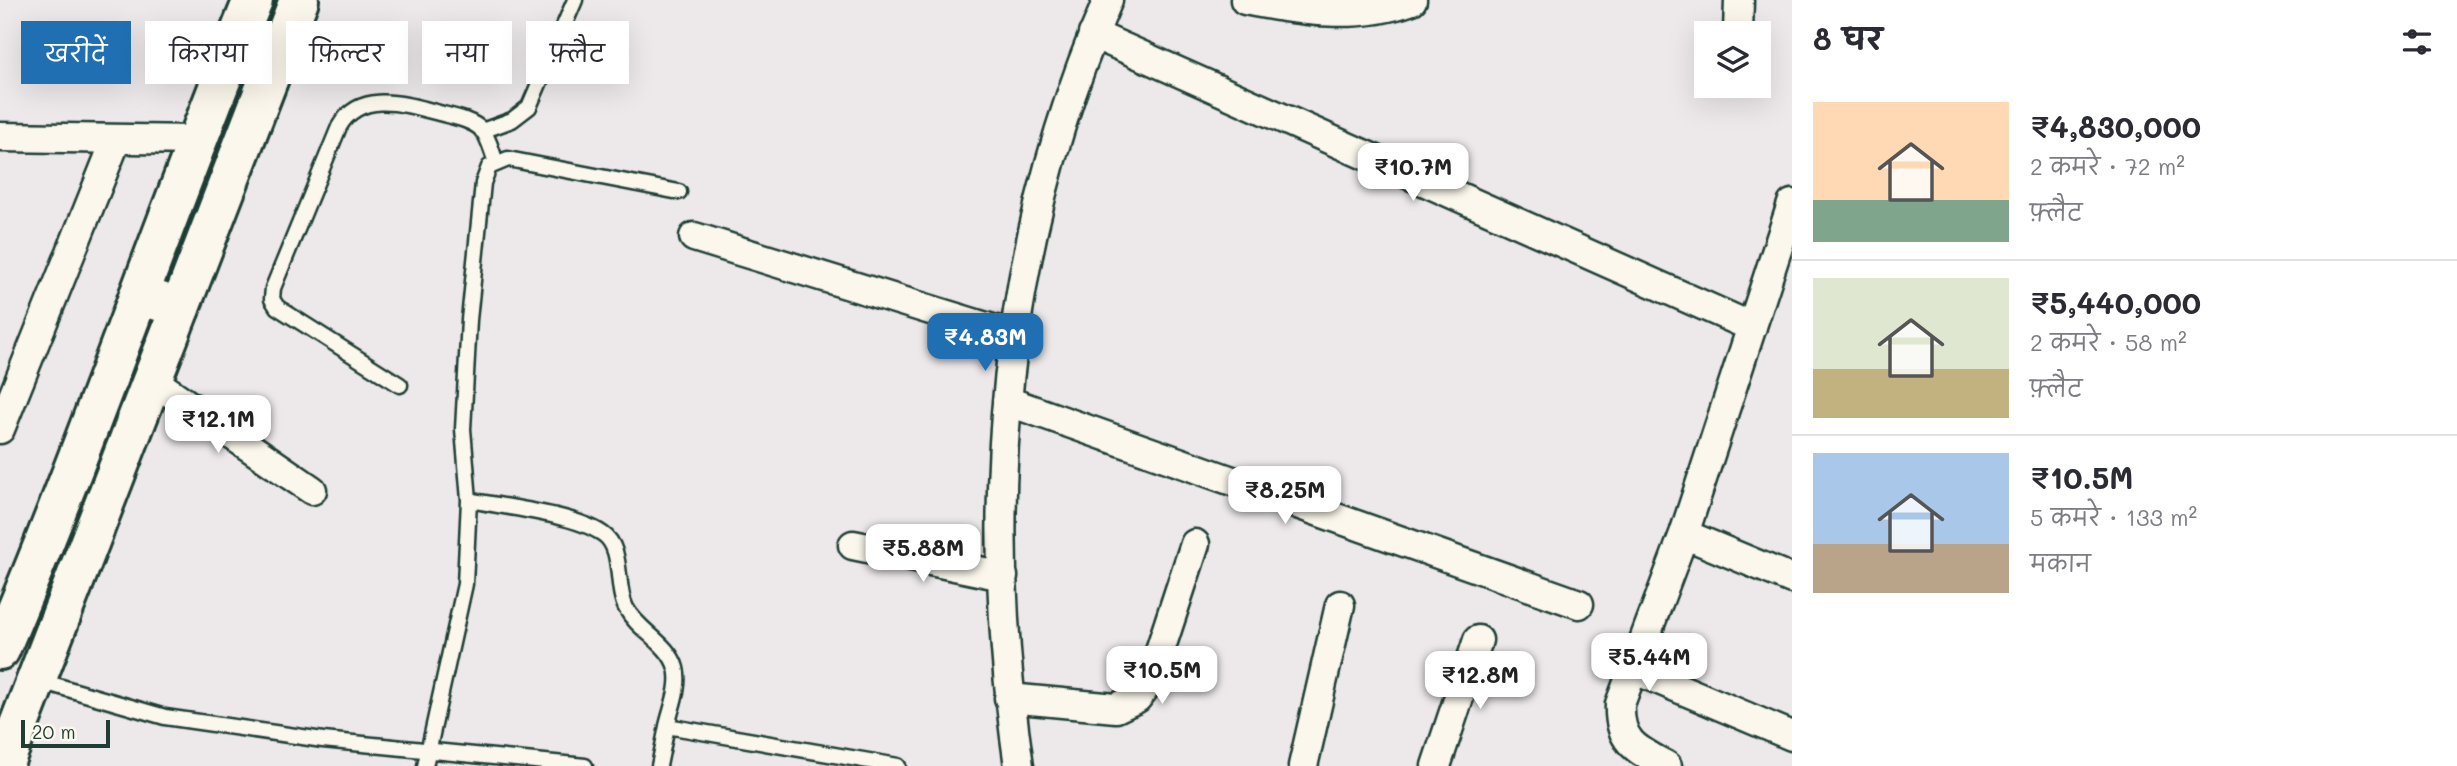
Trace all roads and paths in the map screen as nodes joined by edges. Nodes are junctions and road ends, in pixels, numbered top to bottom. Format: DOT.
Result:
graph roads {
  1 [pos="253,0"];
  2 [pos="299,0"];
  3 [pos="575,0"];
  4 [pos="1108,0"];
  5 [pos="1245,0"];
  6 [pos="1412,0"];
  7 [pos="1739,0"];
  8 [pos="1738,21"];
  9 [pos="1093,34"];
  10 [pos="482,131"];
  11 [pos="0,137"];
  12 [pos="116,140"];
  13 [pos="196,140"];
  14 [pos="496,162"];
  15 [pos="679,192"];
  16 [pos="1792,204"];
  17 [pos="694,237"];
  18 [pos="139,295"];
  19 [pos="180,308"];
  20 [pos="1752,327"];
  21 [pos="1012,335"];
  22 [pos="152,380"];
  23 [pos="401,384"];
  24 [pos="1007,401"];
  25 [pos="0,429"];
  26 [pos="312,491"];
  27 [pos="469,500"];
  28 [pos="1684,534"];
  29 [pos="1195,544"];
  30 [pos="853,545"];
  31 [pos="1003,576"];
  32 [pos="1792,579"];
  33 [pos="1579,604"];
  34 [pos="1340,605"];
  35 [pos="1478,640"];
  36 [pos="0,650"];
  37 [pos="1631,668"];
  38 [pos="36,679"];
  39 [pos="1009,698"];
  40 [pos="667,726"];
  41 [pos="1792,736"];
  42 [pos="429,749"];
  43 [pos="3,766"];
  44 [pos="425,766"];
  45 [pos="585,766"];
  46 [pos="659,766"];
  47 [pos="898,766"];
  48 [pos="1019,766"];
  49 [pos="1303,766"];
  50 [pos="1436,766"];
  51 [pos="1667,766"];
  1 -- 13 [label="main road"];
  2 -- 19 [label="main road"];
  3 -- 10 [label="lane"];
  4 -- 9 [label="street"];
  5 -- 6 [label="street"];
  7 -- 8 [label="street"];
  9 -- 20 [label="street"];
  9 -- 21 [label="street"];
  10 -- 14 [label="lane"];
  10 -- 23 [label="lane"];
  11 -- 12 [label="street"];
  12 -- 13 [label="street"];
  12 -- 25 [label="street"];
  13 -- 18 [label="main road"];
  14 -- 15 [label="lane"];
  14 -- 27 [label="lane"];
  16 -- 20 [label="street"];
  17 -- 21 [label="street"];
  18 -- 19 [label="main road"];
  18 -- 36 [label="main road"];
  19 -- 22 [label="main road"];
  20 -- 28 [label="street"];
  21 -- 24 [label="street"];
  22 -- 26 [label="street"];
  22 -- 38 [label="main road"];
  24 -- 31 [label="street"];
  24 -- 33 [label="street"];
  27 -- 40 [label="lane"];
  27 -- 42 [label="lane"];
  28 -- 32 [label="street"];
  28 -- 37 [label="street"];
  29 -- 39 [label="street"];
  30 -- 31 [label="street"];
  31 -- 39 [label="street"];
  34 -- 49 [label="street"];
  35 -- 50 [label="street"];
  37 -- 41 [label="street"];
  37 -- 51 [label="street"];
  38 -- 42 [label="lane"];
  38 -- 43 [label="main road"];
  39 -- 48 [label="street"];
  40 -- 46 [label="lane"];
  40 -- 47 [label="lane"];
  42 -- 44 [label="lane"];
  42 -- 45 [label="lane"];
}
